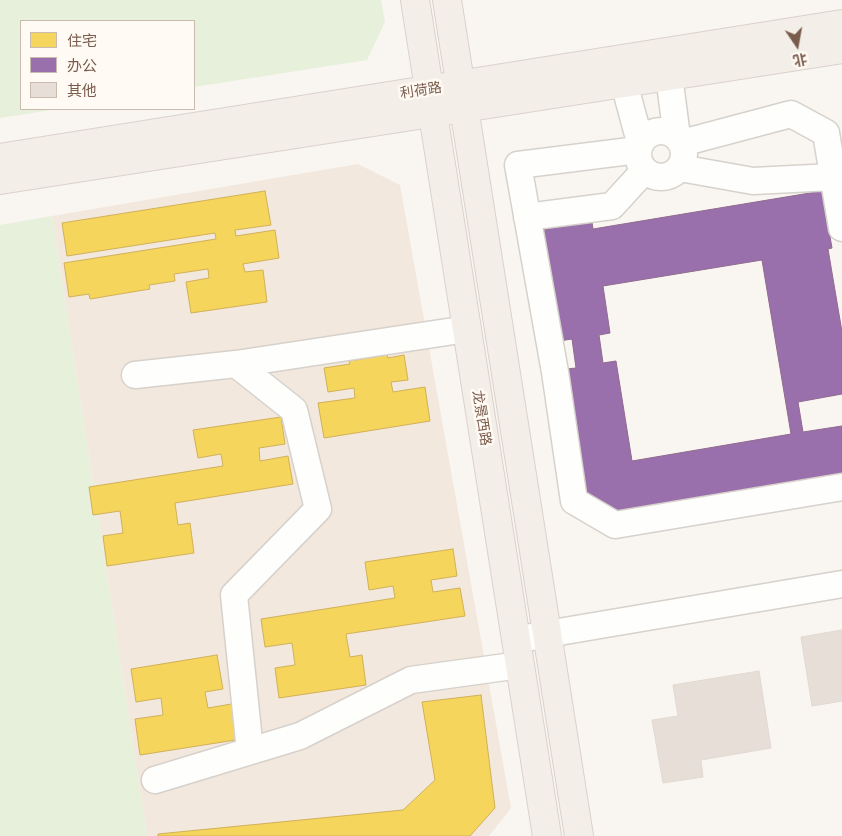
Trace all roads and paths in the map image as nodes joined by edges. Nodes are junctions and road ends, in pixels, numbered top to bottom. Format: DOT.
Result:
graph roads {
  1 [pos="415,0"];
  2 [pos="447,0"];
  3 [pos="842,24"];
  4 [pos="842,49"];
  5 [pos="669,76"];
  6 [pos="624,83"];
  7 [pos="462,96"];
  8 [pos="431,101"];
  9 [pos="680,149"];
  10 [pos="641,154"];
  11 [pos="0,158"];
  12 [pos="833,177"];
  13 [pos="0,180"];
  14 [pos="527,217"];
  15 [pos="842,228"];
  16 [pos="467,329"];
  17 [pos="236,364"];
  18 [pos="135,375"];
  19 [pos="842,487"];
  20 [pos="842,584"];
  21 [pos="547,634"];
  22 [pos="518,653"];
  23 [pos="250,751"];
  24 [pos="155,780"];
  25 [pos="547,836"];
  26 [pos="579,836"];
  1 -- 8 [label="main road, 龙景西路"];
  2 -- 7 [label="main road"];
  3 -- 7 [label="main road, 利荷路"];
  4 -- 5 [label="main road, 利荷路"];
  5 -- 6 [label="main road, 利荷路"];
  5 -- 9 [label="street"];
  6 -- 7 [label="main road, 利荷路"];
  6 -- 10 [label="street"];
  7 -- 8 [label="main road, 利荷路"];
  7 -- 21 [label="main road"];
  8 -- 11 [label="main road, 利荷路"];
  8 -- 13 [label="main road, 利荷路"];
  8 -- 16 [label="main road, 龙景西路"];
  9 -- 10 [label="street"];
  9 -- 10 [label="street"];
  9 -- 12 [label="street"];
  9 -- 12 [label="street"];
  10 -- 14 [label="street"];
  10 -- 14 [label="street"];
  12 -- 15 [label="street"];
  14 -- 19 [label="street"];
  16 -- 17 [label="street"];
  16 -- 22 [label="main road, 龙景西路"];
  17 -- 18 [label="street"];
  17 -- 23 [label="street"];
  20 -- 21 [label="street"];
  21 -- 22 [label="street"];
  21 -- 26 [label="main road"];
  22 -- 23 [label="street"];
  22 -- 25 [label="main road, 龙景西路"];
  23 -- 24 [label="street"];
}
